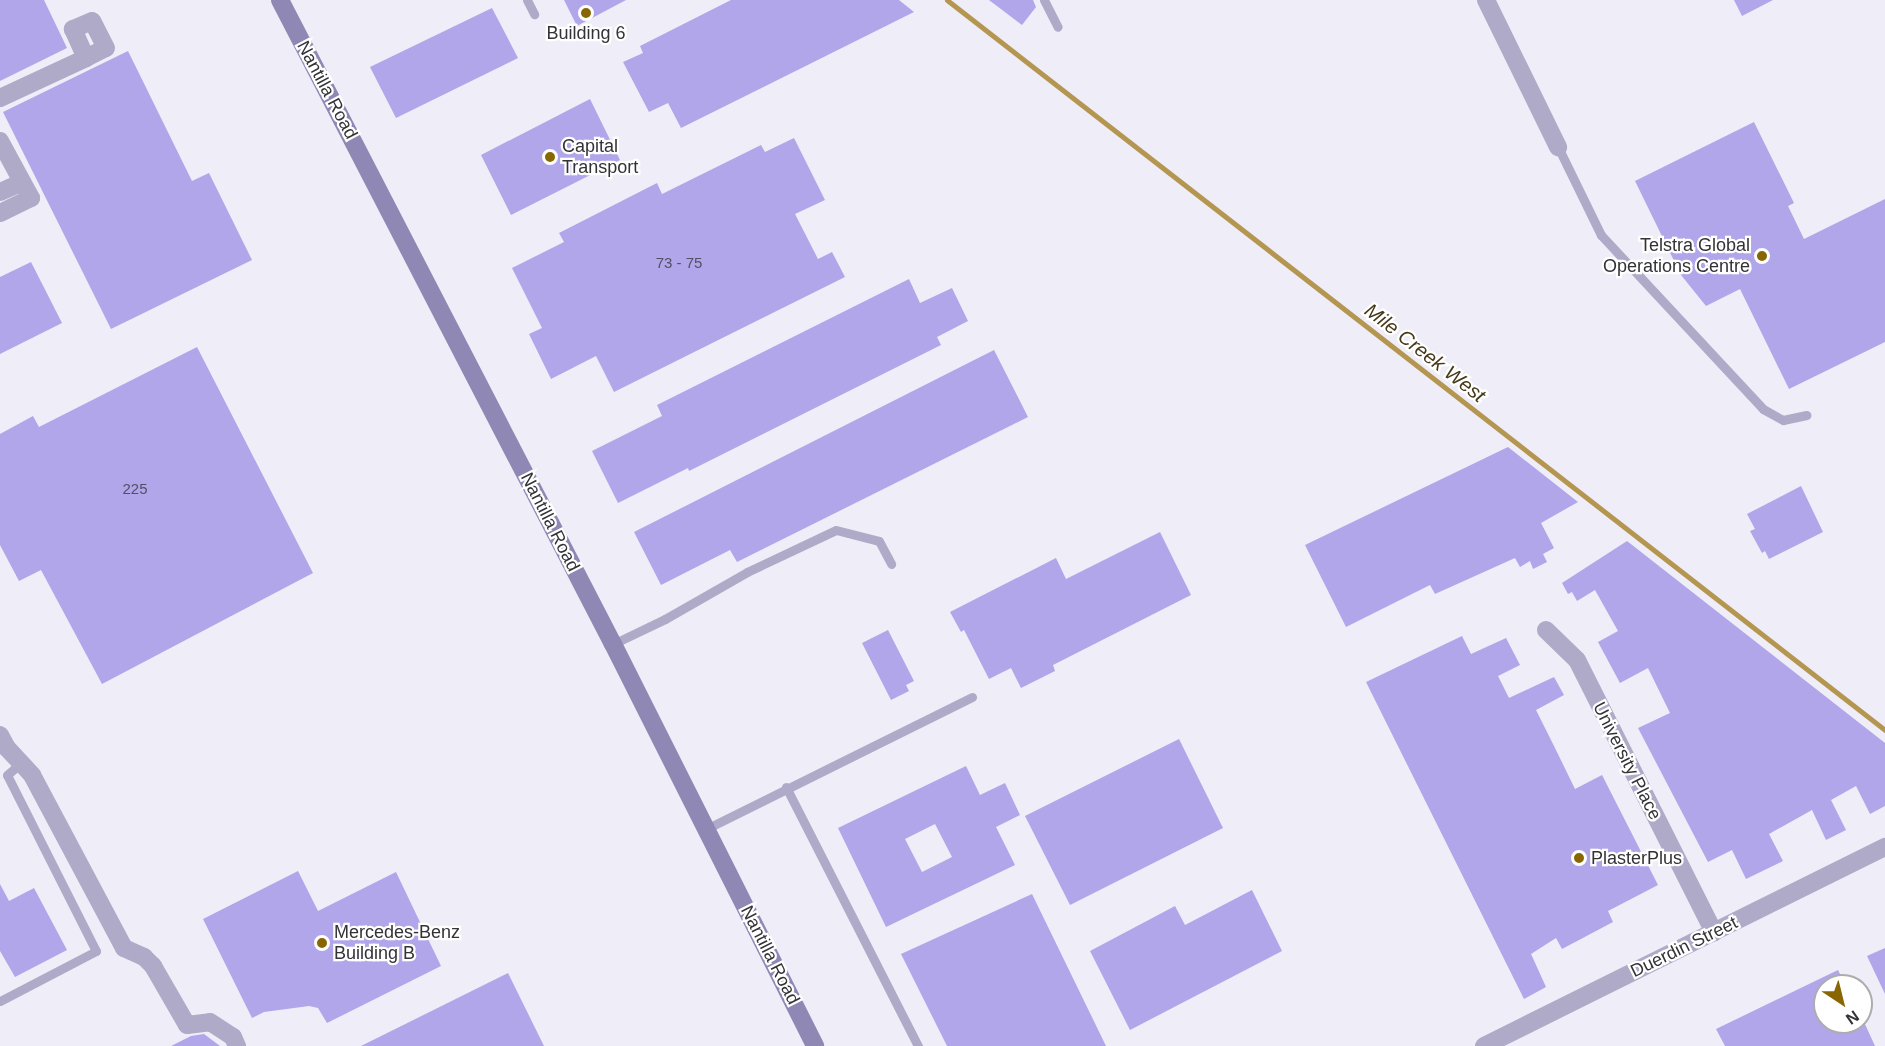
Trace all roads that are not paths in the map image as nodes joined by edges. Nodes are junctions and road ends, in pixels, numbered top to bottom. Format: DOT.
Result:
graph roads {
  1 [pos="280,0"];
  2 [pos="527,0"];
  3 [pos="1044,0"];
  4 [pos="1486,0"];
  5 [pos="534,14"];
  6 [pos="1058,27"];
  7 [pos="86,58"];
  8 [pos="0,98"];
  9 [pos="0,141"];
  10 [pos="1558,147"];
  11 [pos="22,182"];
  12 [pos="0,192"];
  13 [pos="0,213"];
  14 [pos="1806,415"];
  15 [pos="891,564"];
  16 [pos="1546,630"];
  17 [pos="612,644"];
  18 [pos="972,697"];
  19 [pos="0,735"];
  20 [pos="21,763"];
  21 [pos="786,787"];
  22 [pos="706,829"];
  23 [pos="1885,848"];
  24 [pos="1714,932"];
  25 [pos="0,1001"];
  26 [pos="237,1046"];
  27 [pos="815,1046"];
  28 [pos="918,1046"];
  29 [pos="1484,1046"];
  1 -- 17 [label="street, Nantilla Road"];
  2 -- 5 [label="lane"];
  3 -- 6 [label="lane"];
  4 -- 10 [label="street"];
  7 -- 8 [label="street"];
  9 -- 11 [label="street"];
  10 -- 14 [label="lane"];
  11 -- 12 [label="street"];
  11 -- 13 [label="street"];
  15 -- 17 [label="lane"];
  16 -- 24 [label="street, University Place"];
  17 -- 22 [label="street, Nantilla Road"];
  18 -- 21 [label="lane"];
  19 -- 20 [label="street"];
  20 -- 25 [label="lane"];
  20 -- 26 [label="street"];
  21 -- 22 [label="lane"];
  21 -- 28 [label="lane"];
  22 -- 27 [label="street, Nantilla Road"];
  23 -- 24 [label="street, Duerdin Street"];
  24 -- 29 [label="street, Duerdin Street"];
}
